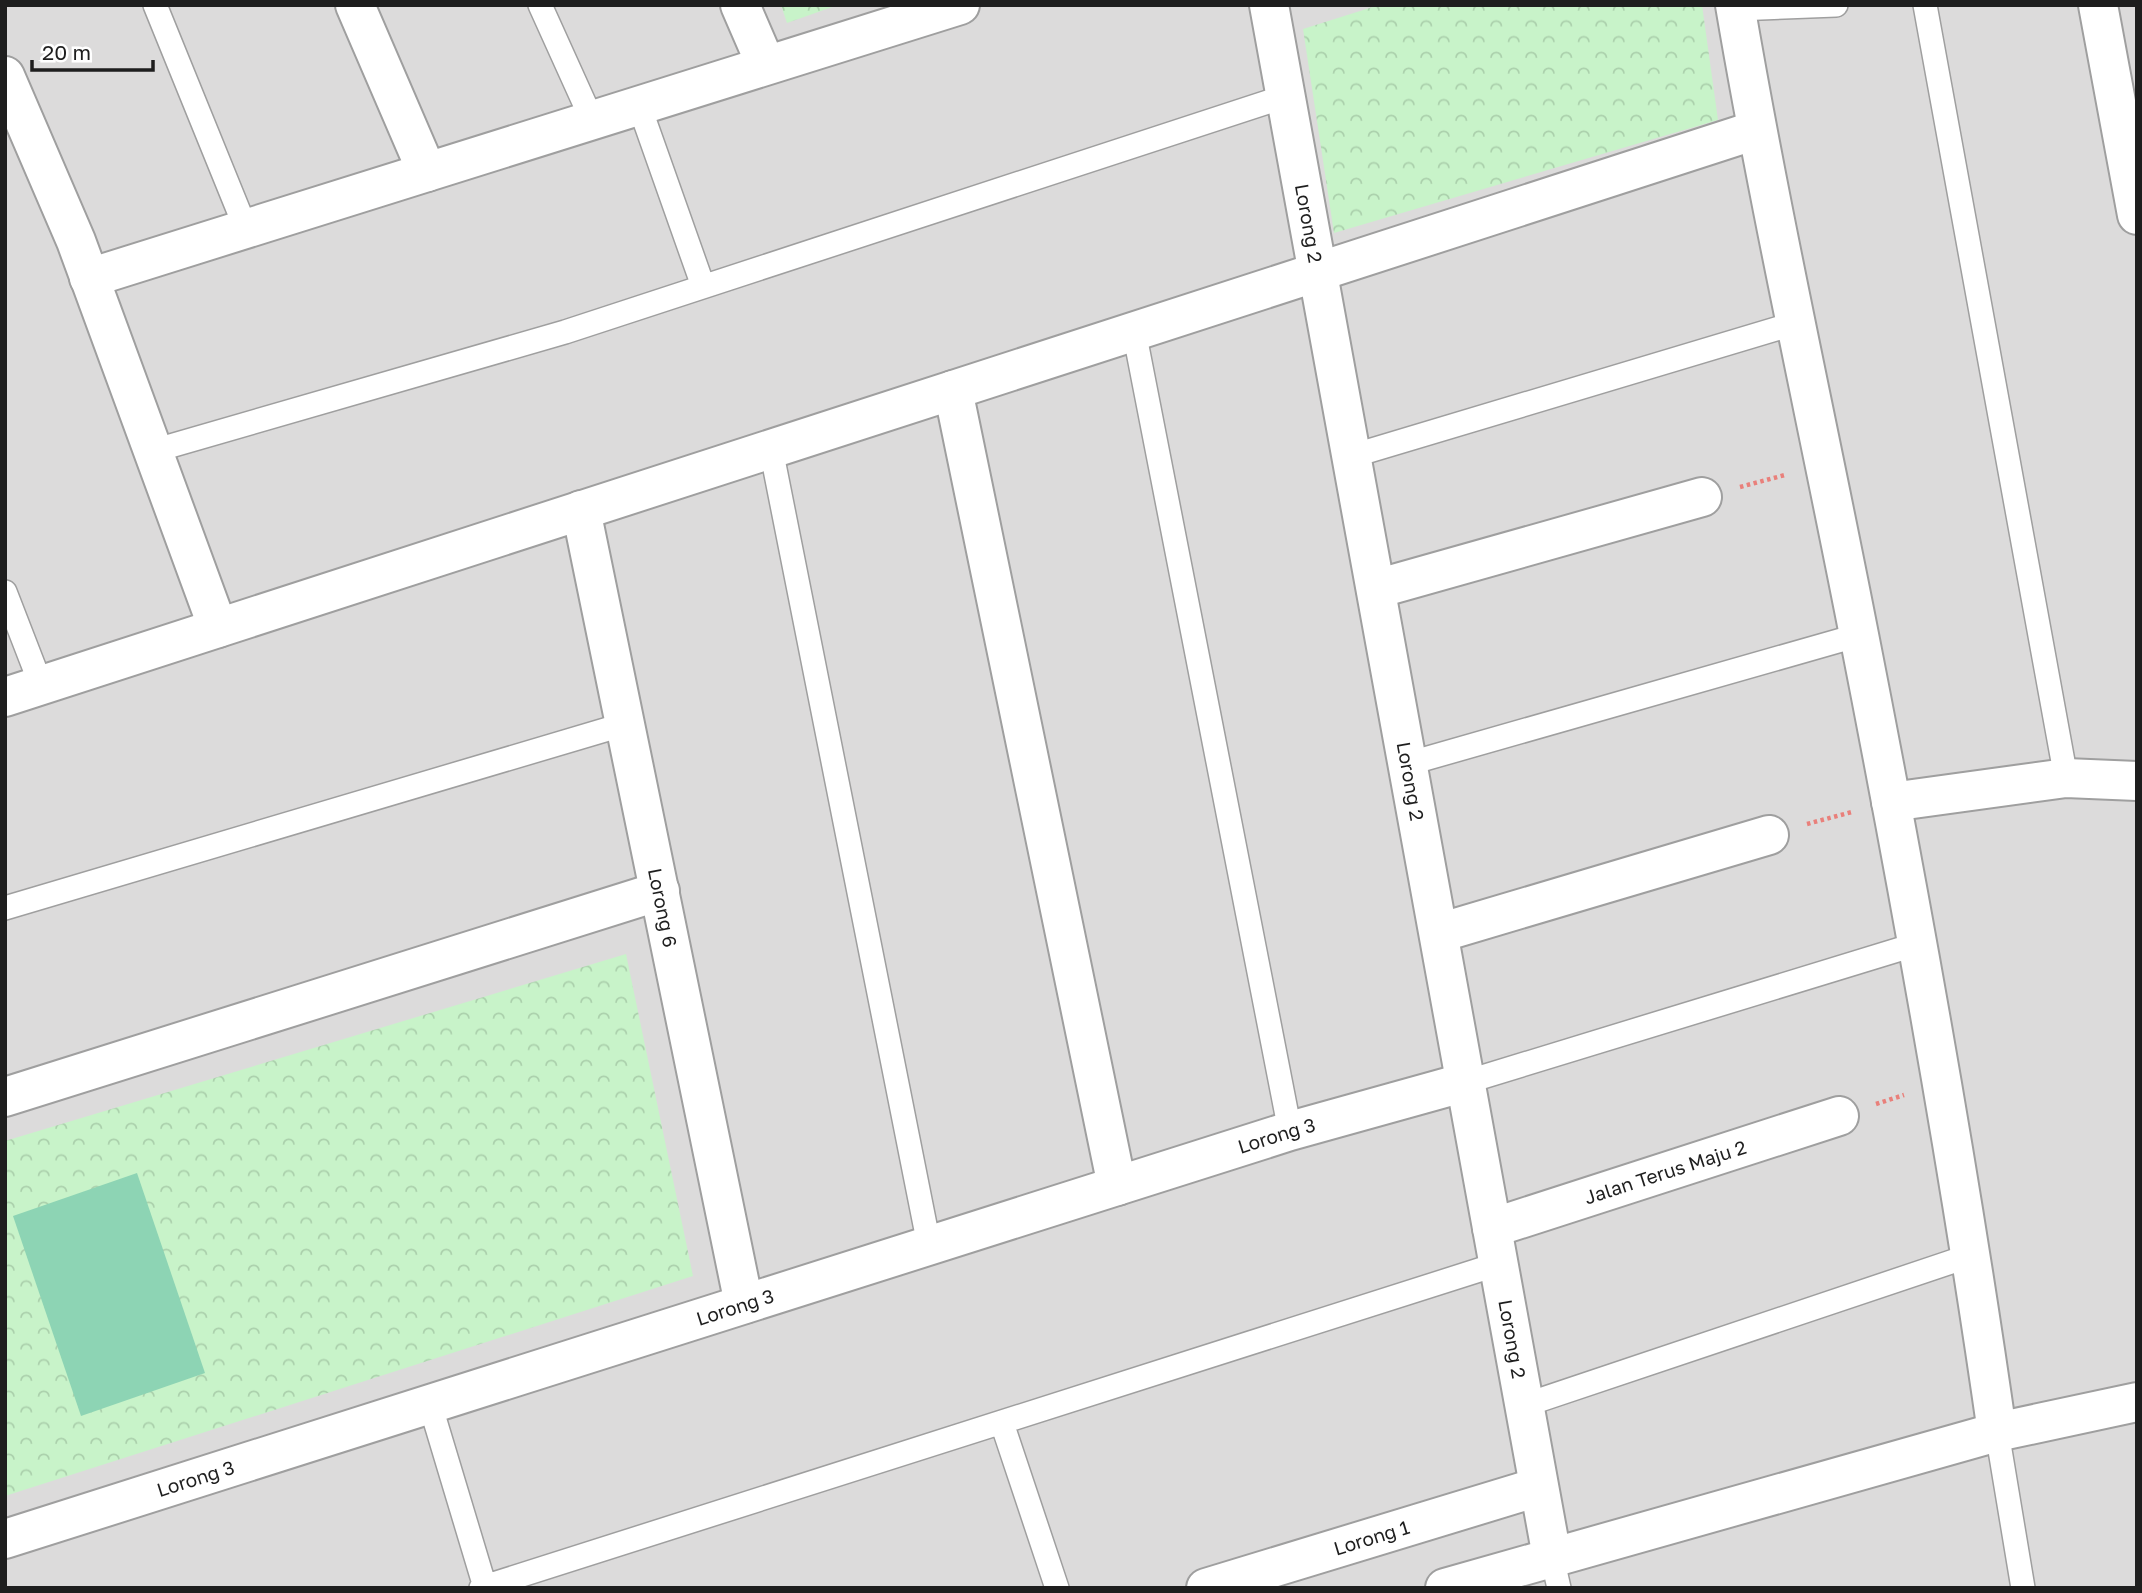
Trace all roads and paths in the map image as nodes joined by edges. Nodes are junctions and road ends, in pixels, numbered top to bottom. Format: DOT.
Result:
graph roads {
  1 [pos="155,5"];
  2 [pos="355,5"];
  3 [pos="540,5"];
  4 [pos="740,5"];
  5 [pos="960,5"];
  6 [pos="1269,5"];
  7 [pos="1836,5"];
  8 [pos="1925,5"];
  9 [pos="2098,5"];
  10 [pos="1736,7"];
  11 [pos="765,65"];
  12 [pos="5,76"];
  13 [pos="1286,96"];
  14 [pos="639,105"];
  15 [pos="592,120"];
  16 [pos="1756,130"];
  17 [pos="427,172"];
  18 [pos="2137,215"];
  19 [pos="246,229"];
  20 [pos="1318,272"];
  21 [pos="89,278"];
  22 [pos="703,286"];
  23 [pos="1796,323"];
  24 [pos="1135,331"];
  25 [pos="953,390"];
  26 [pos="771,449"];
  27 [pos="153,451"];
  28 [pos="1352,456"];
  29 [pos="1825,465"];
  30 [pos="1702,497"];
  31 [pos="581,510"];
  32 [pos="1376,589"];
  33 [pos="5,592"];
  34 [pos="218,628"];
  35 [pos="1859,635"];
  36 [pos="41,685"];
  37 [pos="5,696"];
  38 [pos="625,724"];
  39 [pos="1407,764"];
  40 [pos="2066,778"];
  41 [pos="2137,781"];
  42 [pos="1891,802"];
  43 [pos="1769,835"];
  44 [pos="660,891"];
  45 [pos="5,908"];
  46 [pos="1439,933"];
  47 [pos="1917,944"];
  48 [pos="1466,1082"];
  49 [pos="1942,1083"];
  50 [pos="5,1097"];
  51 [pos="1839,1116"];
  52 [pos="1290,1131"];
  53 [pos="1117,1186"];
  54 [pos="929,1245"];
  55 [pos="1495,1246"];
  56 [pos="1972,1255"];
  57 [pos="744,1304"];
  58 [pos="2137,1402"];
  59 [pos="430,1404"];
  60 [pos="1525,1405"];
  61 [pos="1002,1423"];
  62 [pos="1997,1432"];
  63 [pos="1538,1487"];
  64 [pos="5,1539"];
  65 [pos="1555,1572"];
  66 [pos="493,1586"];
  67 [pos="1057,1588"];
  68 [pos="1206,1588"];
  69 [pos="1445,1588"];
  70 [pos="2023,1588"];
  1 -- 19 [label="lane"];
  2 -- 17 [label="street"];
  3 -- 15 [label="lane"];
  4 -- 11 [label="street"];
  5 -- 11 [label="street"];
  6 -- 13 [label="street, Lorong 2"];
  7 -- 10 [label="lane"];
  8 -- 40 [label="lane"];
  9 -- 18 [label="street"];
  10 -- 16 [label="street"];
  11 -- 14 [label="street"];
  12 -- 21 [label="street"];
  13 -- 20 [label="street, Lorong 2"];
  13 -- 22 [label="lane"];
  14 -- 15 [label="street"];
  14 -- 22 [label="lane"];
  15 -- 17 [label="street"];
  16 -- 20 [label="street"];
  16 -- 23 [label="street"];
  17 -- 19 [label="street"];
  19 -- 21 [label="street"];
  20 -- 24 [label="street"];
  20 -- 28 [label="street, Lorong 2"];
  21 -- 27 [label="street"];
  22 -- 27 [label="lane"];
  23 -- 28 [label="lane"];
  23 -- 29 [label="street"];
  24 -- 25 [label="street"];
  24 -- 52 [label="lane"];
  25 -- 26 [label="street"];
  25 -- 53 [label="street"];
  26 -- 31 [label="street"];
  26 -- 54 [label="lane"];
  27 -- 34 [label="street"];
  28 -- 32 [label="street, Lorong 2"];
  29 -- 30 [label="path"];
  29 -- 35 [label="street"];
  30 -- 32 [label="street"];
  31 -- 34 [label="street"];
  31 -- 38 [label="street, Lorong 6"];
  32 -- 39 [label="street, Lorong 2"];
  33 -- 36 [label="lane"];
  34 -- 36 [label="street"];
  35 -- 39 [label="lane"];
  35 -- 42 [label="street"];
  36 -- 37 [label="street"];
  38 -- 44 [label="street, Lorong 6"];
  38 -- 45 [label="lane"];
  39 -- 46 [label="street, Lorong 2"];
  40 -- 41 [label="street"];
  40 -- 42 [label="street"];
  42 -- 43 [label="path"];
  42 -- 47 [label="street"];
  43 -- 46 [label="street"];
  44 -- 50 [label="street"];
  44 -- 57 [label="street, Lorong 6"];
  46 -- 48 [label="street, Lorong 2"];
  47 -- 48 [label="lane"];
  47 -- 49 [label="street"];
  48 -- 52 [label="street, Lorong 3"];
  48 -- 55 [label="street, Lorong 2"];
  49 -- 51 [label="path"];
  49 -- 56 [label="street"];
  51 -- 55 [label="street, Jalan Terus Maju 2"];
  52 -- 53 [label="street, Lorong 3"];
  53 -- 54 [label="street, Lorong 3"];
  54 -- 57 [label="street, Lorong 3"];
  55 -- 60 [label="street, Lorong 2"];
  55 -- 61 [label="lane"];
  56 -- 60 [label="lane"];
  56 -- 62 [label="street"];
  57 -- 59 [label="street, Lorong 3"];
  58 -- 62 [label="street"];
  59 -- 64 [label="street, Lorong 3"];
  59 -- 66 [label="lane"];
  60 -- 63 [label="street, Lorong 2"];
  61 -- 66 [label="lane"];
  61 -- 67 [label="lane"];
  62 -- 65 [label="street"];
  62 -- 70 [label="lane"];
  63 -- 65 [label="street, Lorong 2"];
  63 -- 68 [label="street, Lorong 1"];
  65 -- 69 [label="street"];
}
